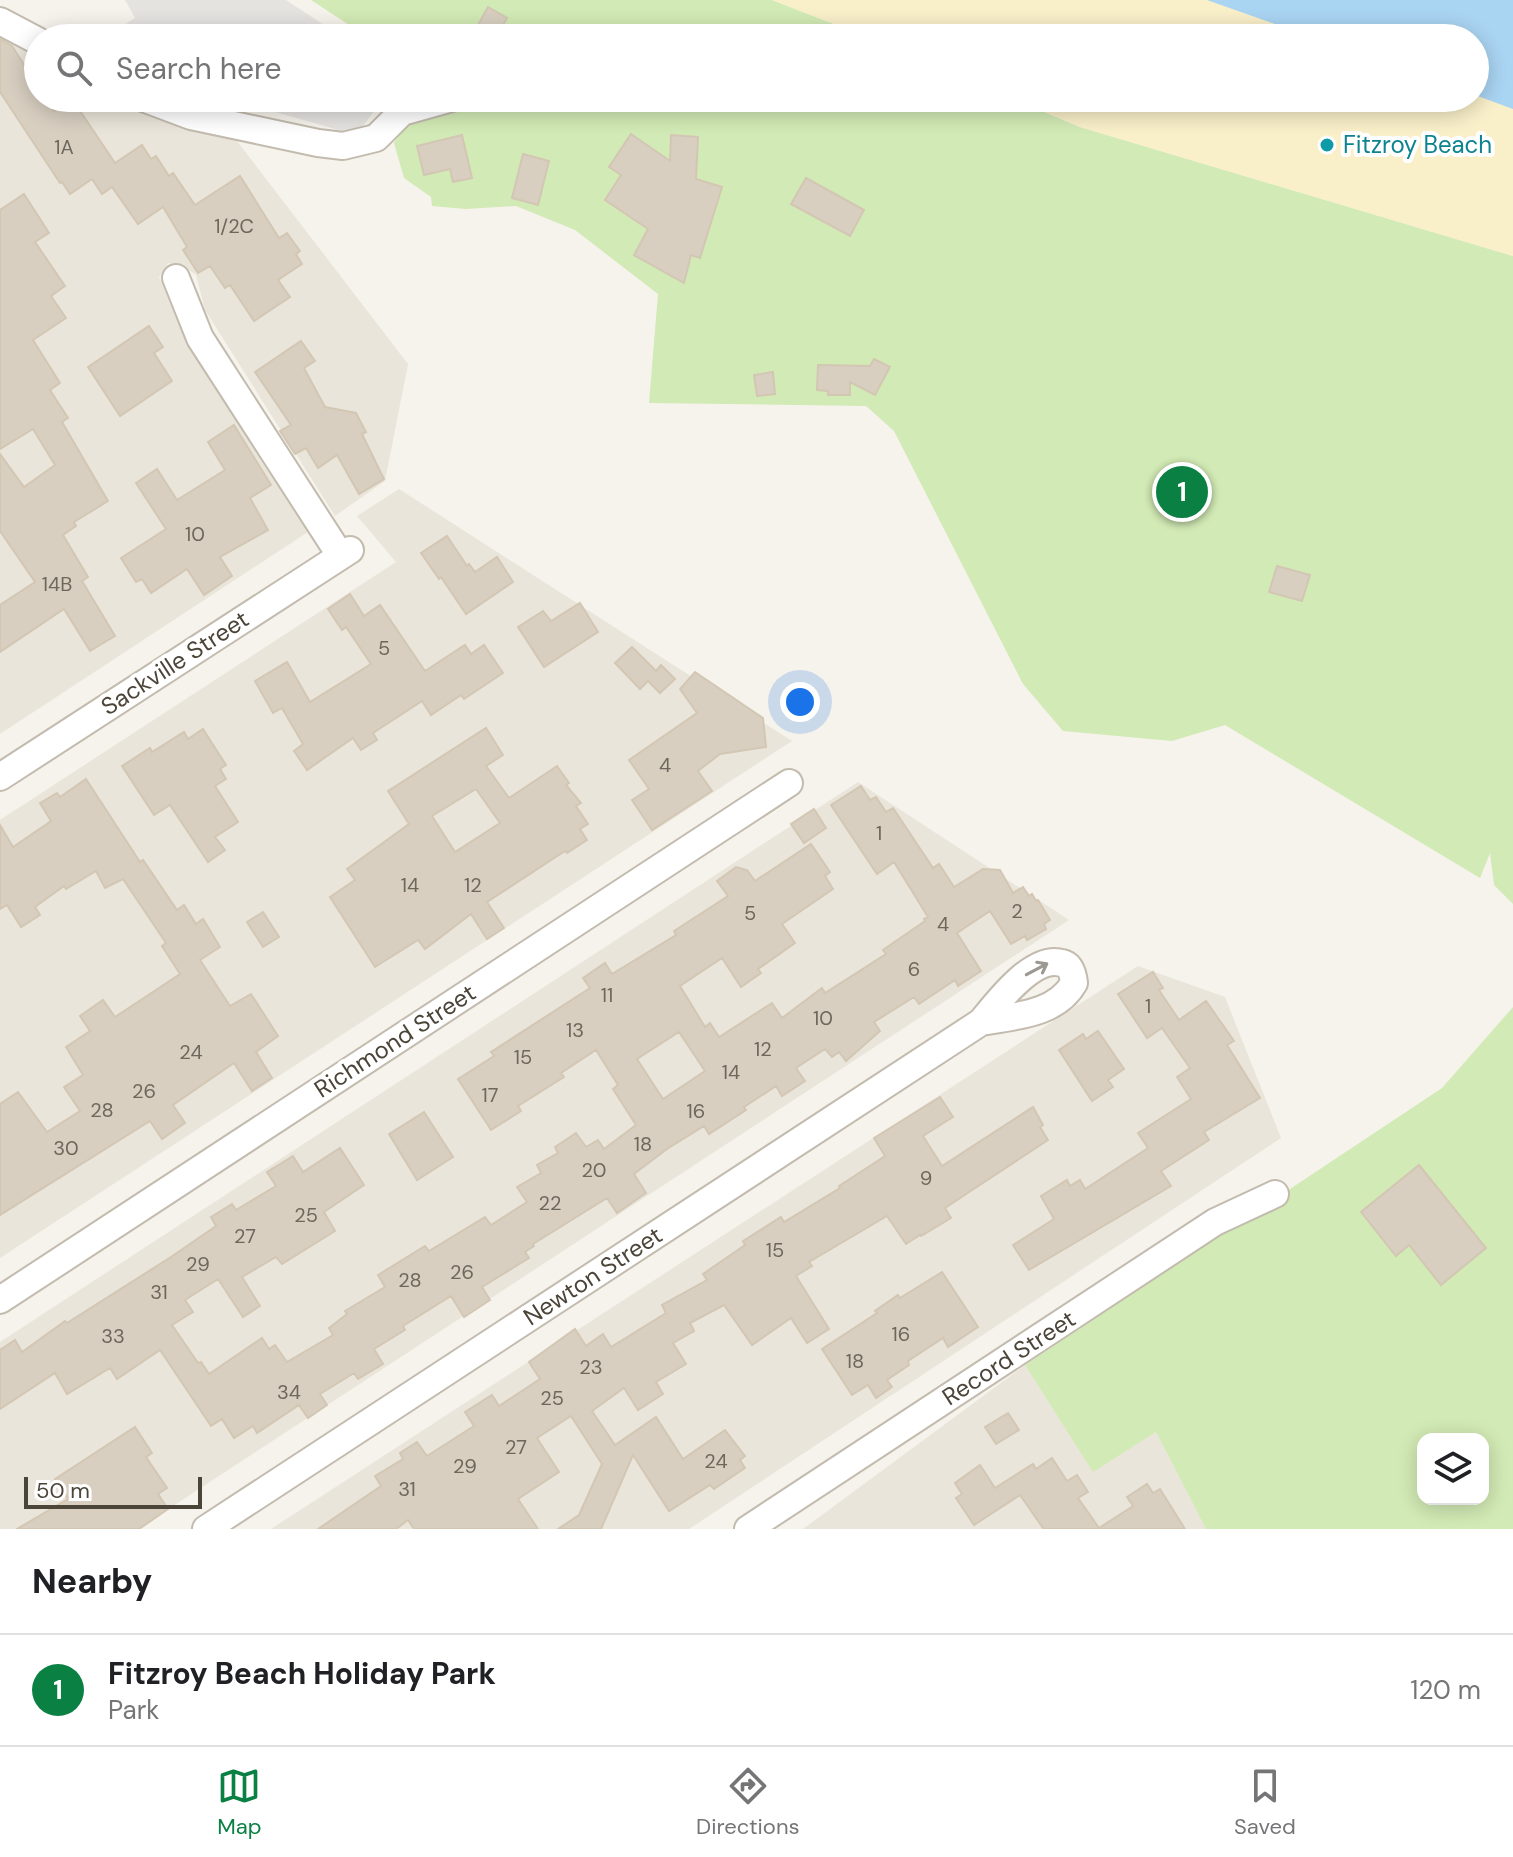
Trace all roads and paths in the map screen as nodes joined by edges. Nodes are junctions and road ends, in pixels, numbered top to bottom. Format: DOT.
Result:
graph roads {
  1 [pos="0,21"];
  2 [pos="24,34"];
  3 [pos="180,112"];
  4 [pos="402,112"];
  5 [pos="176,278"];
  6 [pos="0,777"];
  7 [pos="789,783"];
  8 [pos="981,1022"];
  9 [pos="1275,1194"];
  10 [pos="0,1300"];
  11 [pos="206,1529"];
  12 [pos="748,1529"];
  1 -- 2 [label="street"];
  3 -- 4 [label="street"];
  5 -- 6 [label="street, Sackville Street"];
  7 -- 10 [label="street, Richmond Street"];
  8 -- 11 [label="street, Newton Street"];
  9 -- 12 [label="street, Record Street"];
}
